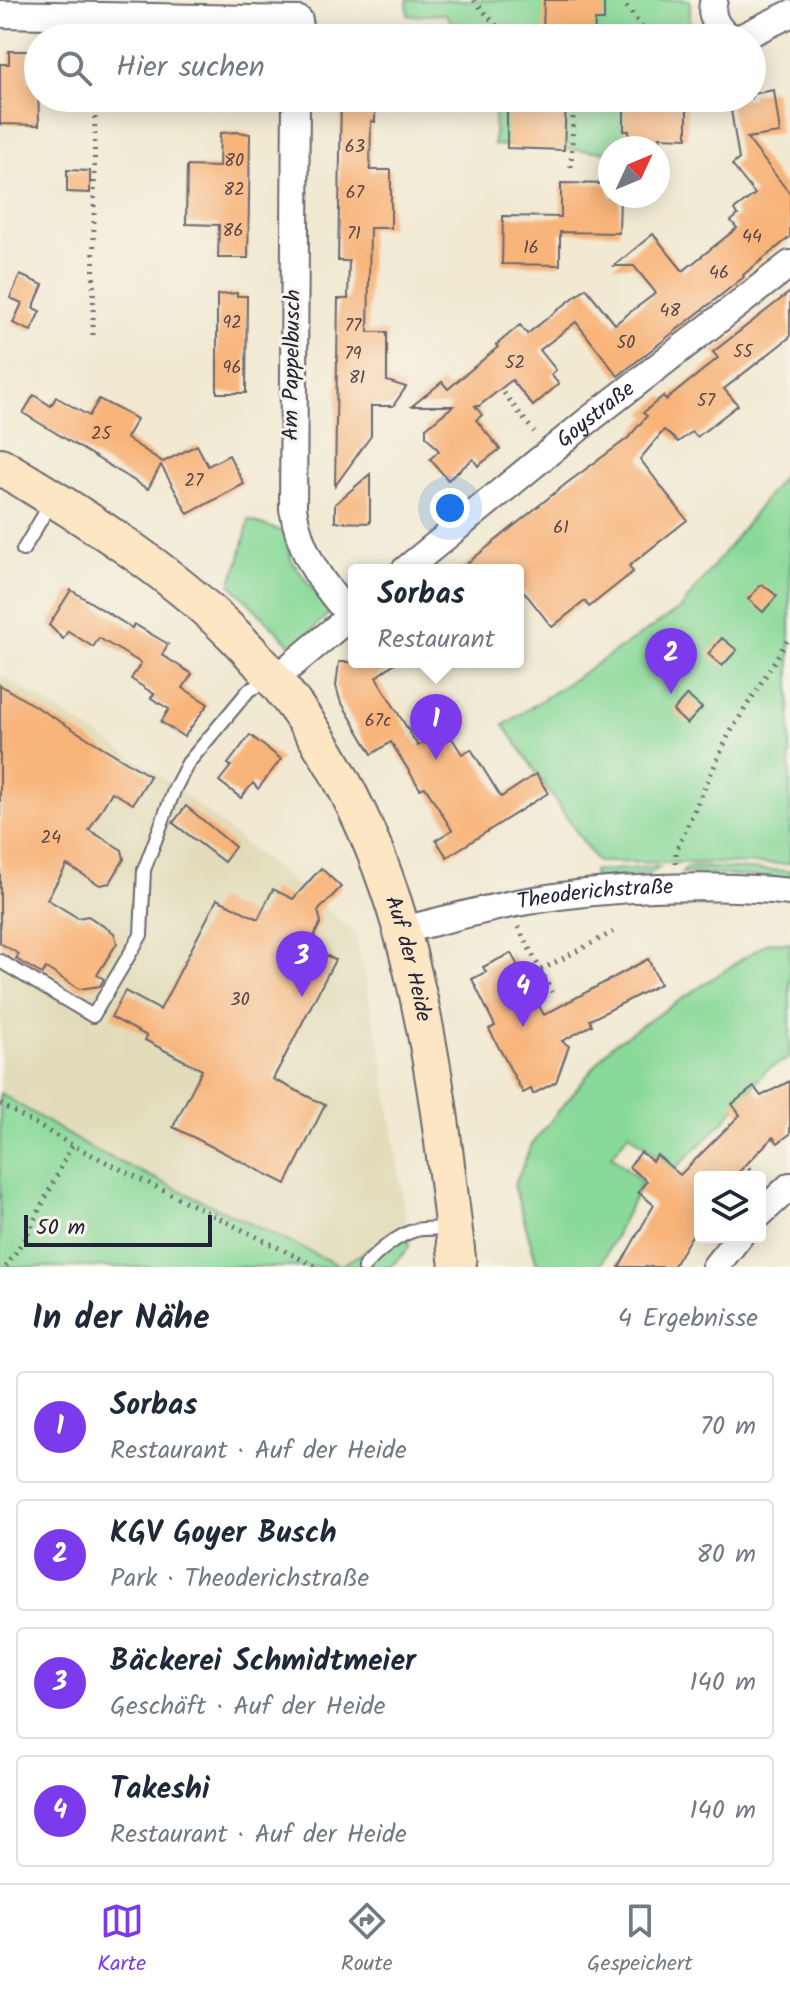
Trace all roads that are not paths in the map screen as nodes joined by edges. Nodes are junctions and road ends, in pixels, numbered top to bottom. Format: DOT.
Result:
graph roads {
  1 [pos="714,0"];
  2 [pos="775,12"];
  3 [pos="0,14"];
  4 [pos="299,19"];
  5 [pos="717,24"];
  6 [pos="758,24"];
  7 [pos="296,112"];
  8 [pos="790,264"];
  9 [pos="0,466"];
  10 [pos="53,499"];
  11 [pos="23,550"];
  12 [pos="412,564"];
  13 [pos="348,610"];
  14 [pos="348,617"];
  15 [pos="275,679"];
  16 [pos="790,892"];
  17 [pos="403,930"];
  18 [pos="0,961"];
  19 [pos="790,1186"];
  20 [pos="766,1208"];
  21 [pos="454,1228"];
  22 [pos="734,1243"];
  23 [pos="364,1267"];
  24 [pos="458,1267"];
  25 [pos="715,1267"];
  1 -- 5 [label="street"];
  2 -- 6 [label="street"];
  3 -- 4 [label="street"];
  7 -- 13 [label="street, Am Pappelbusch"];
  8 -- 12 [label="street, Goystraße"];
  9 -- 10 [label="main road, Auf der Heide"];
  10 -- 11 [label="lane"];
  10 -- 15 [label="main road, Auf der Heide"];
  14 -- 15 [label="street"];
  15 -- 17 [label="main road, Auf der Heide"];
  15 -- 18 [label="lane"];
  16 -- 17 [label="street, Theoderichstraße"];
  17 -- 21 [label="main road, Auf der Heide"];
  19 -- 20 [label="street"];
  21 -- 23 [label="lane"];
  21 -- 24 [label="main road, Auf der Heide"];
  22 -- 25 [label="street"];
}
